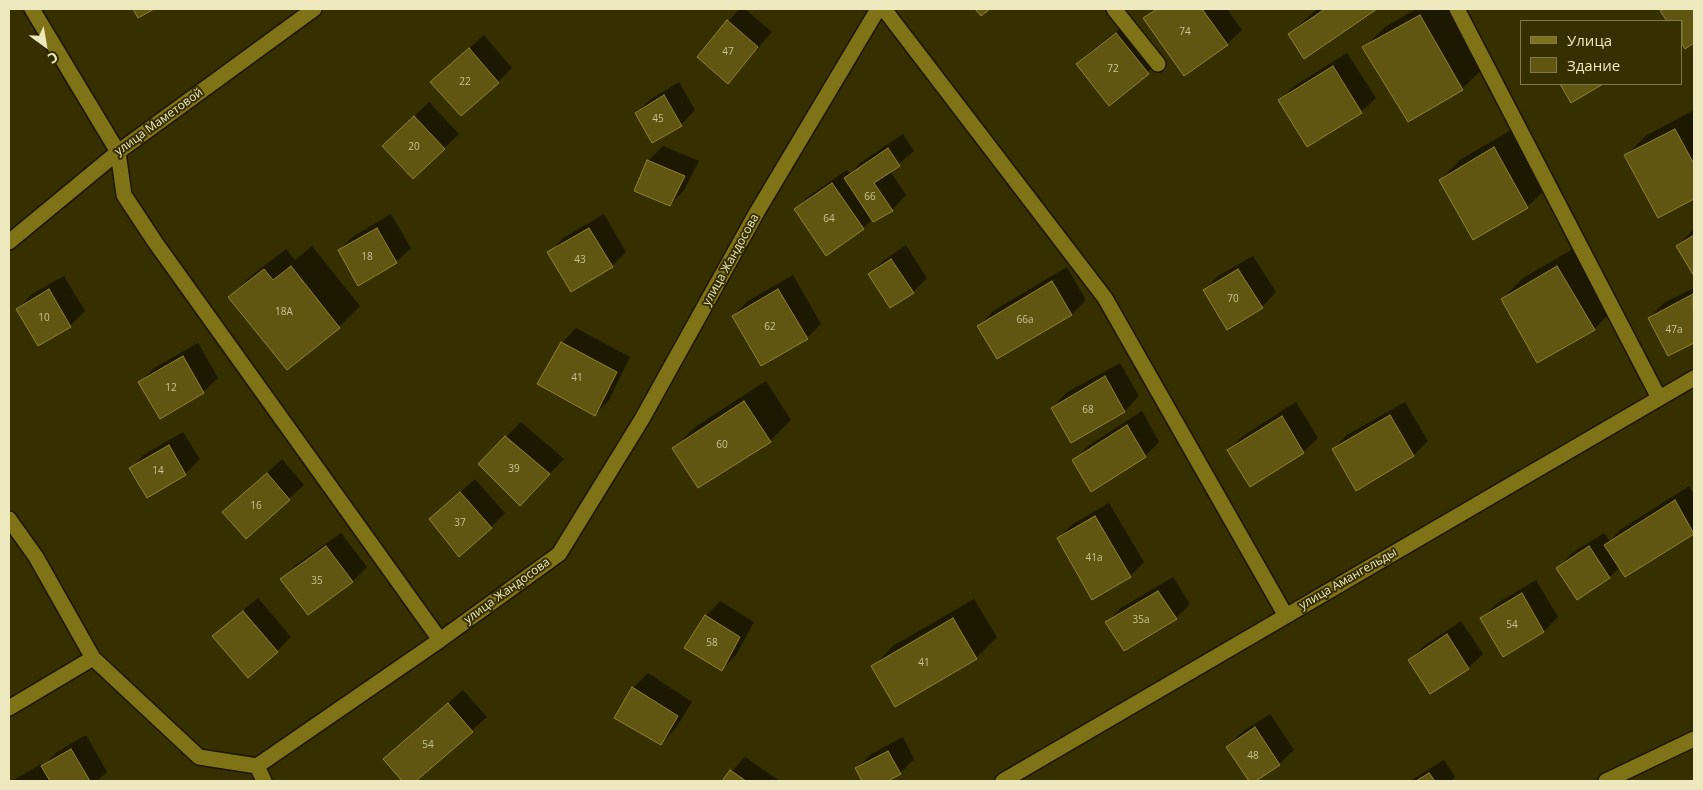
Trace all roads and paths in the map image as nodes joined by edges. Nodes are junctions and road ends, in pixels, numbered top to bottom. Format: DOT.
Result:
graph roads {
  1 [pos="32,9"];
  2 [pos="314,9"];
  3 [pos="878,9"];
  4 [pos="884,9"];
  5 [pos="1114,9"];
  6 [pos="1457,9"];
  7 [pos="1158,64"];
  8 [pos="118,152"];
  9 [pos="9,242"];
  10 [pos="1694,378"];
  11 [pos="1659,398"];
  12 [pos="9,519"];
  13 [pos="1286,616"];
  14 [pos="440,640"];
  15 [pos="93,658"];
  16 [pos="9,708"];
  17 [pos="1694,739"];
  18 [pos="257,766"];
  19 [pos="264,781"];
  20 [pos="1003,781"];
  21 [pos="1608,781"];
  1 -- 8 [label="street"];
  2 -- 8 [label="street, улица Маметовой"];
  3 -- 14 [label="street, улица Жандосова"];
  4 -- 13 [label="street"];
  5 -- 7 [label="street"];
  6 -- 11 [label="street"];
  8 -- 9 [label="street, улица Маметовой"];
  8 -- 14 [label="street"];
  10 -- 11 [label="street, улица Амангельды"];
  11 -- 13 [label="street, улица Амангельды"];
  12 -- 15 [label="street"];
  13 -- 20 [label="street, улица Амангельды"];
  14 -- 18 [label="street, улица Жандосова"];
  15 -- 16 [label="street"];
  15 -- 18 [label="street"];
  17 -- 21 [label="street"];
  18 -- 19 [label="street"];
}
